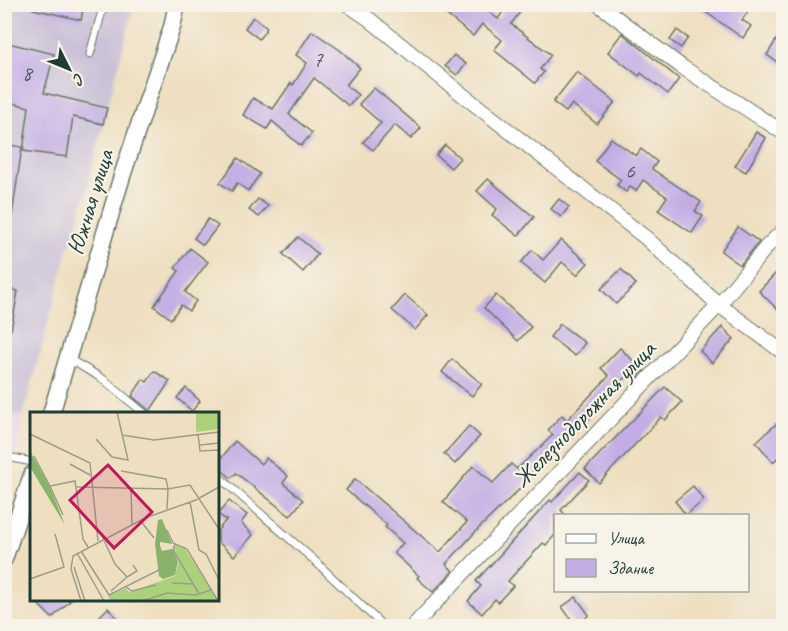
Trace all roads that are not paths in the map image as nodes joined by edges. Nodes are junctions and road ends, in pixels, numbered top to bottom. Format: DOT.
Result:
graph roads {
  1 [pos="104,4"];
  2 [pos="177,4"];
  3 [pos="346,4"];
  4 [pos="598,4"];
  5 [pos="90,54"];
  6 [pos="783,134"];
  7 [pos="783,230"];
  8 [pos="719,305"];
  9 [pos="783,353"];
  10 [pos="68,358"];
  11 [pos="52,412"];
  12 [pos="143,412"];
  13 [pos="4,458"];
  14 [pos="30,462"];
  15 [pos="219,477"];
  16 [pos="30,481"];
  17 [pos="4,559"];
  18 [pos="383,627"];
  19 [pos="413,627"];
  1 -- 5 [label="lane"];
  2 -- 10 [label="street, Южная улица"];
  3 -- 8 [label="street"];
  4 -- 6 [label="street"];
  7 -- 8 [label="street, Железнодорожная улица"];
  8 -- 9 [label="street"];
  8 -- 19 [label="street, Железнодорожная улица"];
  10 -- 11 [label="street, Южная улица"];
  10 -- 12 [label="lane"];
  13 -- 14 [label="lane"];
  15 -- 18 [label="lane"];
  16 -- 17 [label="street"];
}
